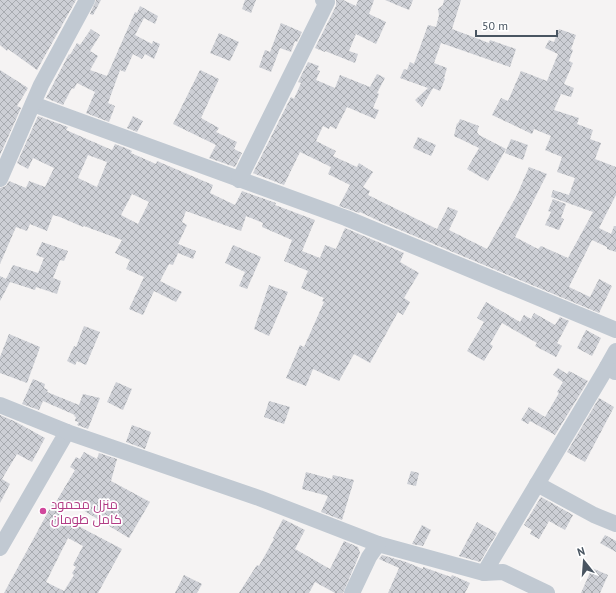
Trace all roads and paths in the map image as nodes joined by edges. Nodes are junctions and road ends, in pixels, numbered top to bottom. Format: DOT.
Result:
graph roads {
  1 [pos="87,0"];
  2 [pos="323,0"];
  3 [pos="33,104"];
  4 [pos="0,179"];
  5 [pos="240,180"];
  6 [pos="616,330"];
  7 [pos="616,351"];
  8 [pos="611,369"];
  9 [pos="0,405"];
  10 [pos="67,432"];
  11 [pos="537,484"];
  12 [pos="616,524"];
  13 [pos="378,544"];
  14 [pos="0,548"];
  15 [pos="484,574"];
  16 [pos="352,593"];
  17 [pos="547,593"];
  1 -- 3 [label="street"];
  2 -- 5 [label="street"];
  3 -- 4 [label="street"];
  3 -- 5 [label="street"];
  5 -- 6 [label="street"];
  7 -- 8 [label="street"];
  8 -- 11 [label="street"];
  9 -- 10 [label="street"];
  10 -- 13 [label="street"];
  10 -- 14 [label="street"];
  11 -- 12 [label="street"];
  11 -- 15 [label="street"];
  13 -- 15 [label="street"];
  13 -- 16 [label="street"];
  15 -- 17 [label="street"];
}
